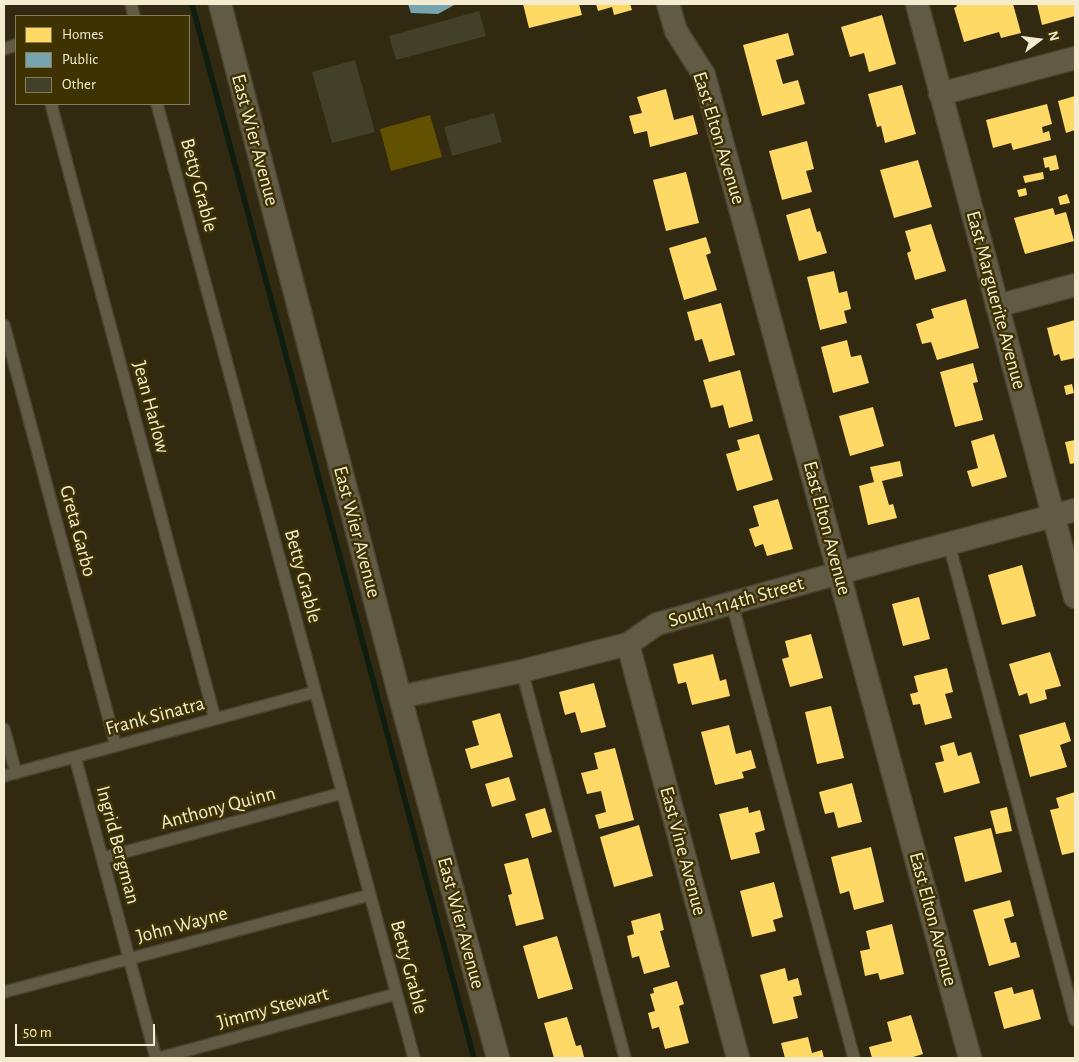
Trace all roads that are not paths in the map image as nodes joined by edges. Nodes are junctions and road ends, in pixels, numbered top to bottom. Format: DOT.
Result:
graph roads {
  1 [pos="220,4"];
  2 [pos="668,4"];
  3 [pos="917,4"];
  4 [pos="1075,58"];
  5 [pos="940,94"];
  6 [pos="51,105"];
  7 [pos="158,105"];
  8 [pos="1075,285"];
  9 [pos="997,306"];
  10 [pos="4,325"];
  11 [pos="1075,510"];
  12 [pos="1054,516"];
  13 [pos="949,544"];
  14 [pos="839,573"];
  15 [pos="1075,596"];
  16 [pos="732,603"];
  17 [pos="628,644"];
  18 [pos="522,671"];
  19 [pos="315,692"];
  20 [pos="400,697"];
  21 [pos="215,719"];
  22 [pos="4,729"];
  23 [pos="116,746"];
  24 [pos="76,757"];
  25 [pos="16,773"];
  26 [pos="4,776"];
  27 [pos="342,793"];
  28 [pos="103,858"];
  29 [pos="370,895"];
  30 [pos="130,958"];
  31 [pos="4,992"];
  32 [pos="396,994"];
  33 [pos="1075,1020"];
  34 [pos="157,1058"];
  35 [pos="414,1058"];
  36 [pos="498,1058"];
  37 [pos="624,1058"];
  38 [pos="738,1058"];
  39 [pos="854,1058"];
  40 [pos="970,1058"];
  1 -- 20 [label="street, East Wier Avenue"];
  2 -- 14 [label="street, East Elton Avenue"];
  3 -- 5 [label="street, East Marguerite Avenue"];
  4 -- 5 [label="street"];
  5 -- 9 [label="street, East Marguerite Avenue"];
  6 -- 21 [label="lane, Jean Harlow"];
  7 -- 19 [label="lane, Betty Grable"];
  8 -- 9 [label="street"];
  9 -- 12 [label="street, East Marguerite Avenue"];
  10 -- 23 [label="lane, Greta Garbo"];
  11 -- 12 [label="street, South 114th Street"];
  12 -- 13 [label="street, South 114th Street"];
  12 -- 15 [label="street, East Marguerite Avenue"];
  13 -- 14 [label="street, South 114th Street"];
  13 -- 33 [label="lane"];
  14 -- 16 [label="street, South 114th Street"];
  14 -- 40 [label="street, East Elton Avenue"];
  16 -- 17 [label="street, South 114th Street"];
  16 -- 39 [label="lane"];
  17 -- 18 [label="street, South 114th Street"];
  17 -- 38 [label="street, East Vine Avenue"];
  18 -- 20 [label="street, South 114th Street"];
  18 -- 37 [label="lane"];
  19 -- 21 [label="lane, Frank Sinatra"];
  19 -- 27 [label="lane, Betty Grable"];
  20 -- 36 [label="street, East Wier Avenue"];
  21 -- 23 [label="lane, Frank Sinatra"];
  22 -- 25 [label="lane"];
  23 -- 24 [label="lane, Frank Sinatra"];
  24 -- 25 [label="lane, Frank Sinatra"];
  24 -- 28 [label="lane, Ingrid Bergman"];
  25 -- 26 [label="lane, Frank Sinatra"];
  27 -- 28 [label="lane, Anthony Quinn"];
  27 -- 29 [label="lane, Betty Grable"];
  28 -- 30 [label="lane, Ingrid Bergman"];
  29 -- 30 [label="lane, John Wayne"];
  29 -- 32 [label="lane, Betty Grable"];
  30 -- 31 [label="lane, John Wayne"];
  30 -- 34 [label="lane, Ingrid Bergman"];
  32 -- 34 [label="lane, Jimmy Stewart"];
  32 -- 35 [label="lane, Betty Grable"];
}
